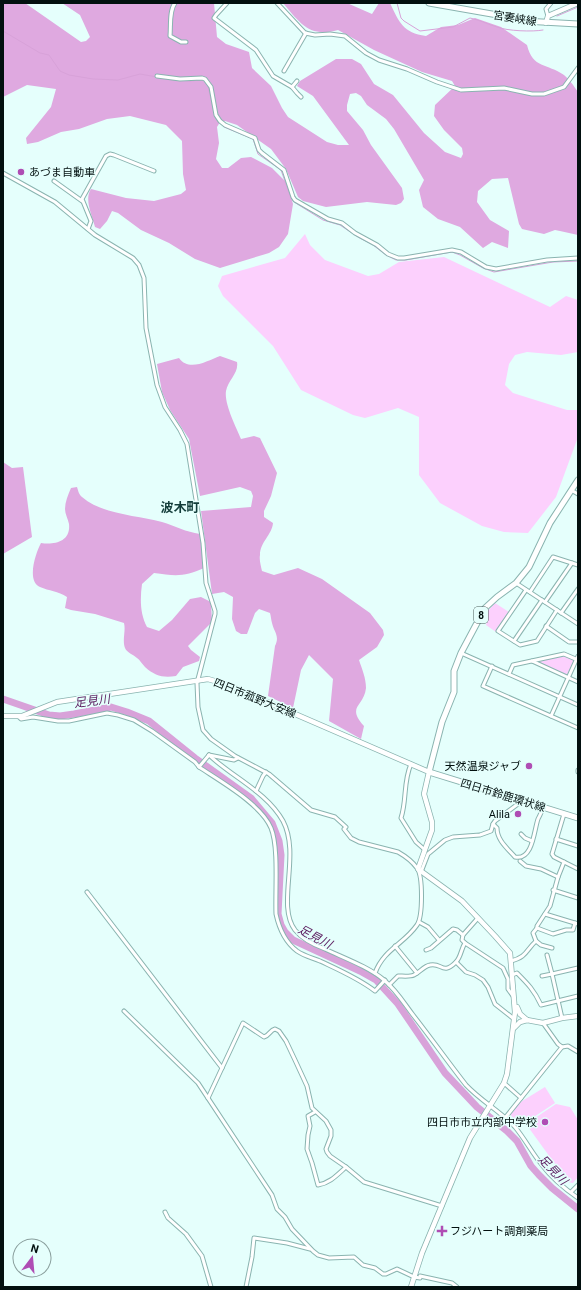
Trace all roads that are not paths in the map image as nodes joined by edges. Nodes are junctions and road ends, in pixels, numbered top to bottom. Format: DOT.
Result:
graph roads {
  1 [pos="175,3"];
  2 [pos="227,3"];
  3 [pos="277,3"];
  4 [pos="429,3"];
  5 [pos="551,3"];
  6 [pos="578,3"];
  7 [pos="548,16"];
  8 [pos="546,23"];
  9 [pos="578,24"];
  10 [pos="306,33"];
  11 [pos="186,42"];
  12 [pos="578,68"];
  13 [pos="284,71"];
  14 [pos="157,76"];
  15 [pos="297,81"];
  16 [pos="292,87"];
  17 [pos="302,97"];
  18 [pos="154,171"];
  19 [pos="3,173"];
  20 [pos="54,181"];
  21 [pos="82,201"];
  22 [pos="88,229"];
  23 [pos="578,258"];
  24 [pos="578,480"];
  25 [pos="571,490"];
  26 [pos="578,494"];
  27 [pos="572,563"];
  28 [pos="578,565"];
  29 [pos="516,583"];
  30 [pos="578,589"];
  31 [pos="528,591"];
  32 [pos="542,600"];
  33 [pos="545,602"];
  34 [pos="557,610"];
  35 [pos="561,613"];
  36 [pos="578,624"];
  37 [pos="546,626"];
  38 [pos="514,641"];
  39 [pos="578,642"];
  40 [pos="461,653"];
  41 [pos="577,658"];
  42 [pos="531,661"];
  43 [pos="492,666"];
  44 [pos="509,674"];
  45 [pos="568,678"];
  46 [pos="198,680"];
  47 [pos="578,682"];
  48 [pos="560,697"];
  49 [pos="578,705"];
  50 [pos="3,716"];
  51 [pos="551,716"];
  52 [pos="19,717"];
  53 [pos="578,728"];
  54 [pos="209,755"];
  55 [pos="238,758"];
  56 [pos="410,764"];
  57 [pos="199,767"];
  58 [pos="266,772"];
  59 [pos="429,772"];
  60 [pos="256,791"];
  61 [pos="522,801"];
  62 [pos="543,807"];
  63 [pos="564,814"];
  64 [pos="578,818"];
  65 [pos="493,824"];
  66 [pos="521,834"];
  67 [pos="556,839"];
  68 [pos="532,841"];
  69 [pos="578,846"];
  70 [pos="425,850"];
  71 [pos="520,861"];
  72 [pos="564,862"];
  73 [pos="578,869"];
  74 [pos="420,870"];
  75 [pos="558,877"];
  76 [pos="553,890"];
  77 [pos="87,892"];
  78 [pos="578,898"];
  79 [pos="545,914"];
  80 [pos="478,918"];
  81 [pos="419,922"];
  82 [pos="577,924"];
  83 [pos="537,928"];
  84 [pos="463,935"];
  85 [pos="440,940"];
  86 [pos="536,941"];
  87 [pos="465,943"];
  88 [pos="395,946"];
  89 [pos="552,948"];
  90 [pos="426,950"];
  91 [pos="547,956"];
  92 [pos="511,961"];
  93 [pos="456,962"];
  94 [pos="578,968"];
  95 [pos="417,972"];
  96 [pos="375,973"];
  97 [pos="552,974"];
  98 [pos="542,976"];
  99 [pos="511,977"];
  100 [pos="384,980"];
  101 [pos="390,985"];
  102 [pos="578,996"];
  103 [pos="558,1001"];
  104 [pos="514,1002"];
  105 [pos="124,1011"];
  106 [pos="578,1016"];
  107 [pos="562,1018"];
  108 [pos="514,1019"];
  109 [pos="527,1020"];
  110 [pos="542,1023"];
  111 [pos="512,1030"];
  112 [pos="562,1047"];
  113 [pos="578,1052"];
  114 [pos="222,1068"];
  115 [pos="504,1083"];
  116 [pos="208,1098"];
  117 [pos="521,1098"];
  118 [pos="490,1105"];
  119 [pos="315,1112"];
  120 [pos="505,1118"];
  121 [pos="346,1167"];
  122 [pos="578,1185"];
  123 [pos="571,1192"];
  124 [pos="578,1198"];
  125 [pos="442,1206"];
  126 [pos="165,1212"];
  127 [pos="310,1249"];
  128 [pos="414,1277"];
  129 [pos="211,1287"];
  130 [pos="246,1287"];
  131 [pos="411,1287"];
  132 [pos="457,1287"];
  1 -- 11 [label="street"];
  2 -- 16 [label="street"];
  3 -- 10 [label="street"];
  4 -- 8 [label="main road, 宮妻峡線"];
  5 -- 7 [label="street"];
  6 -- 7 [label="street"];
  7 -- 8 [label="street"];
  8 -- 9 [label="main road, 宮妻峡線"];
  10 -- 12 [label="street"];
  10 -- 13 [label="street"];
  14 -- 23 [label="street"];
  15 -- 16 [label="street"];
  16 -- 17 [label="street"];
  18 -- 21 [label="street"];
  19 -- 22 [label="street"];
  20 -- 21 [label="street"];
  21 -- 22 [label="street"];
  22 -- 46 [label="street"];
  24 -- 25 [label="main road, 8"];
  25 -- 26 [label="street"];
  25 -- 29 [label="main road, 8"];
  27 -- 28 [label="street"];
  27 -- 31 [label="street"];
  27 -- 33 [label="street"];
  29 -- 31 [label="street"];
  29 -- 40 [label="main road, 8"];
  30 -- 35 [label="street"];
  31 -- 32 [label="street"];
  31 -- 38 [label="street"];
  32 -- 33 [label="street"];
  32 -- 38 [label="street"];
  33 -- 34 [label="street"];
  34 -- 35 [label="street"];
  34 -- 37 [label="street"];
  35 -- 36 [label="street"];
  37 -- 38 [label="street"];
  37 -- 39 [label="street"];
  40 -- 43 [label="street"];
  40 -- 59 [label="main road, 8"];
  41 -- 42 [label="street"];
  41 -- 45 [label="street"];
  42 -- 44 [label="street"];
  42 -- 45 [label="street"];
  43 -- 44 [label="street"];
  43 -- 51 [label="street"];
  44 -- 48 [label="street"];
  45 -- 47 [label="street"];
  45 -- 48 [label="street"];
  46 -- 52 [label="street, 四日市菰野大安線"];
  46 -- 55 [label="street"];
  46 -- 56 [label="street, 四日市菰野大安線"];
  48 -- 49 [label="street"];
  48 -- 51 [label="street"];
  50 -- 52 [label="street, 四日市菰野大安線"];
  51 -- 53 [label="street"];
  52 -- 57 [label="street"];
  54 -- 55 [label="street"];
  54 -- 57 [label="street"];
  54 -- 60 [label="street"];
  55 -- 58 [label="street"];
  56 -- 59 [label="street, 四日市菰野大安線"];
  56 -- 70 [label="street"];
  57 -- 100 [label="street"];
  58 -- 60 [label="street"];
  58 -- 74 [label="street"];
  59 -- 61 [label="main road, 四日市鈴鹿環状線"];
  59 -- 70 [label="street"];
  60 -- 96 [label="street"];
  61 -- 62 [label="main road, 四日市鈴鹿環状線"];
  61 -- 65 [label="street"];
  62 -- 63 [label="main road, 四日市鈴鹿環状線"];
  62 -- 68 [label="street"];
  63 -- 64 [label="main road, 四日市鈴鹿環状線"];
  63 -- 67 [label="street"];
  65 -- 68 [label="street"];
  65 -- 74 [label="street"];
  66 -- 68 [label="street"];
  67 -- 69 [label="street"];
  67 -- 72 [label="street"];
  70 -- 74 [label="street"];
  71 -- 75 [label="street"];
  72 -- 73 [label="street"];
  72 -- 75 [label="street"];
  74 -- 80 [label="street"];
  74 -- 81 [label="street"];
  75 -- 76 [label="street"];
  76 -- 78 [label="street"];
  76 -- 79 [label="street"];
  77 -- 114 [label="street"];
  79 -- 82 [label="street"];
  79 -- 83 [label="street"];
  80 -- 84 [label="street"];
  80 -- 92 [label="street"];
  81 -- 85 [label="street"];
  81 -- 88 [label="street"];
  82 -- 83 [label="street"];
  83 -- 86 [label="street"];
  84 -- 85 [label="street"];
  84 -- 87 [label="street"];
  85 -- 90 [label="street"];
  86 -- 89 [label="street"];
  86 -- 92 [label="street"];
  87 -- 93 [label="street"];
  87 -- 99 [label="street"];
  88 -- 95 [label="street"];
  88 -- 96 [label="street"];
  91 -- 97 [label="street"];
  92 -- 99 [label="street"];
  93 -- 95 [label="street"];
  93 -- 108 [label="street"];
  94 -- 97 [label="street"];
  95 -- 101 [label="street"];
  96 -- 100 [label="street"];
  97 -- 98 [label="street"];
  97 -- 103 [label="street"];
  99 -- 103 [label="street"];
  99 -- 104 [label="street"];
  100 -- 101 [label="street"];
  101 -- 118 [label="street"];
  102 -- 103 [label="street"];
  103 -- 107 [label="street"];
  104 -- 108 [label="street"];
  104 -- 109 [label="street"];
  105 -- 116 [label="street"];
  106 -- 107 [label="street"];
  107 -- 110 [label="street"];
  108 -- 111 [label="street"];
  109 -- 110 [label="street"];
  109 -- 111 [label="street"];
  110 -- 112 [label="street"];
  111 -- 115 [label="street"];
  112 -- 113 [label="street"];
  112 -- 117 [label="street"];
  114 -- 116 [label="street"];
  114 -- 119 [label="street"];
  115 -- 117 [label="street"];
  115 -- 118 [label="street"];
  116 -- 127 [label="street"];
  117 -- 120 [label="street"];
  118 -- 120 [label="street"];
  118 -- 125 [label="street"];
  119 -- 121 [label="street"];
  119 -- 121 [label="street"];
  120 -- 123 [label="street"];
  121 -- 125 [label="street"];
  122 -- 123 [label="street"];
  123 -- 124 [label="street"];
  125 -- 128 [label="street"];
  126 -- 129 [label="street"];
  127 -- 128 [label="street"];
  127 -- 130 [label="street"];
  128 -- 131 [label="street"];
  128 -- 132 [label="street"];
}
